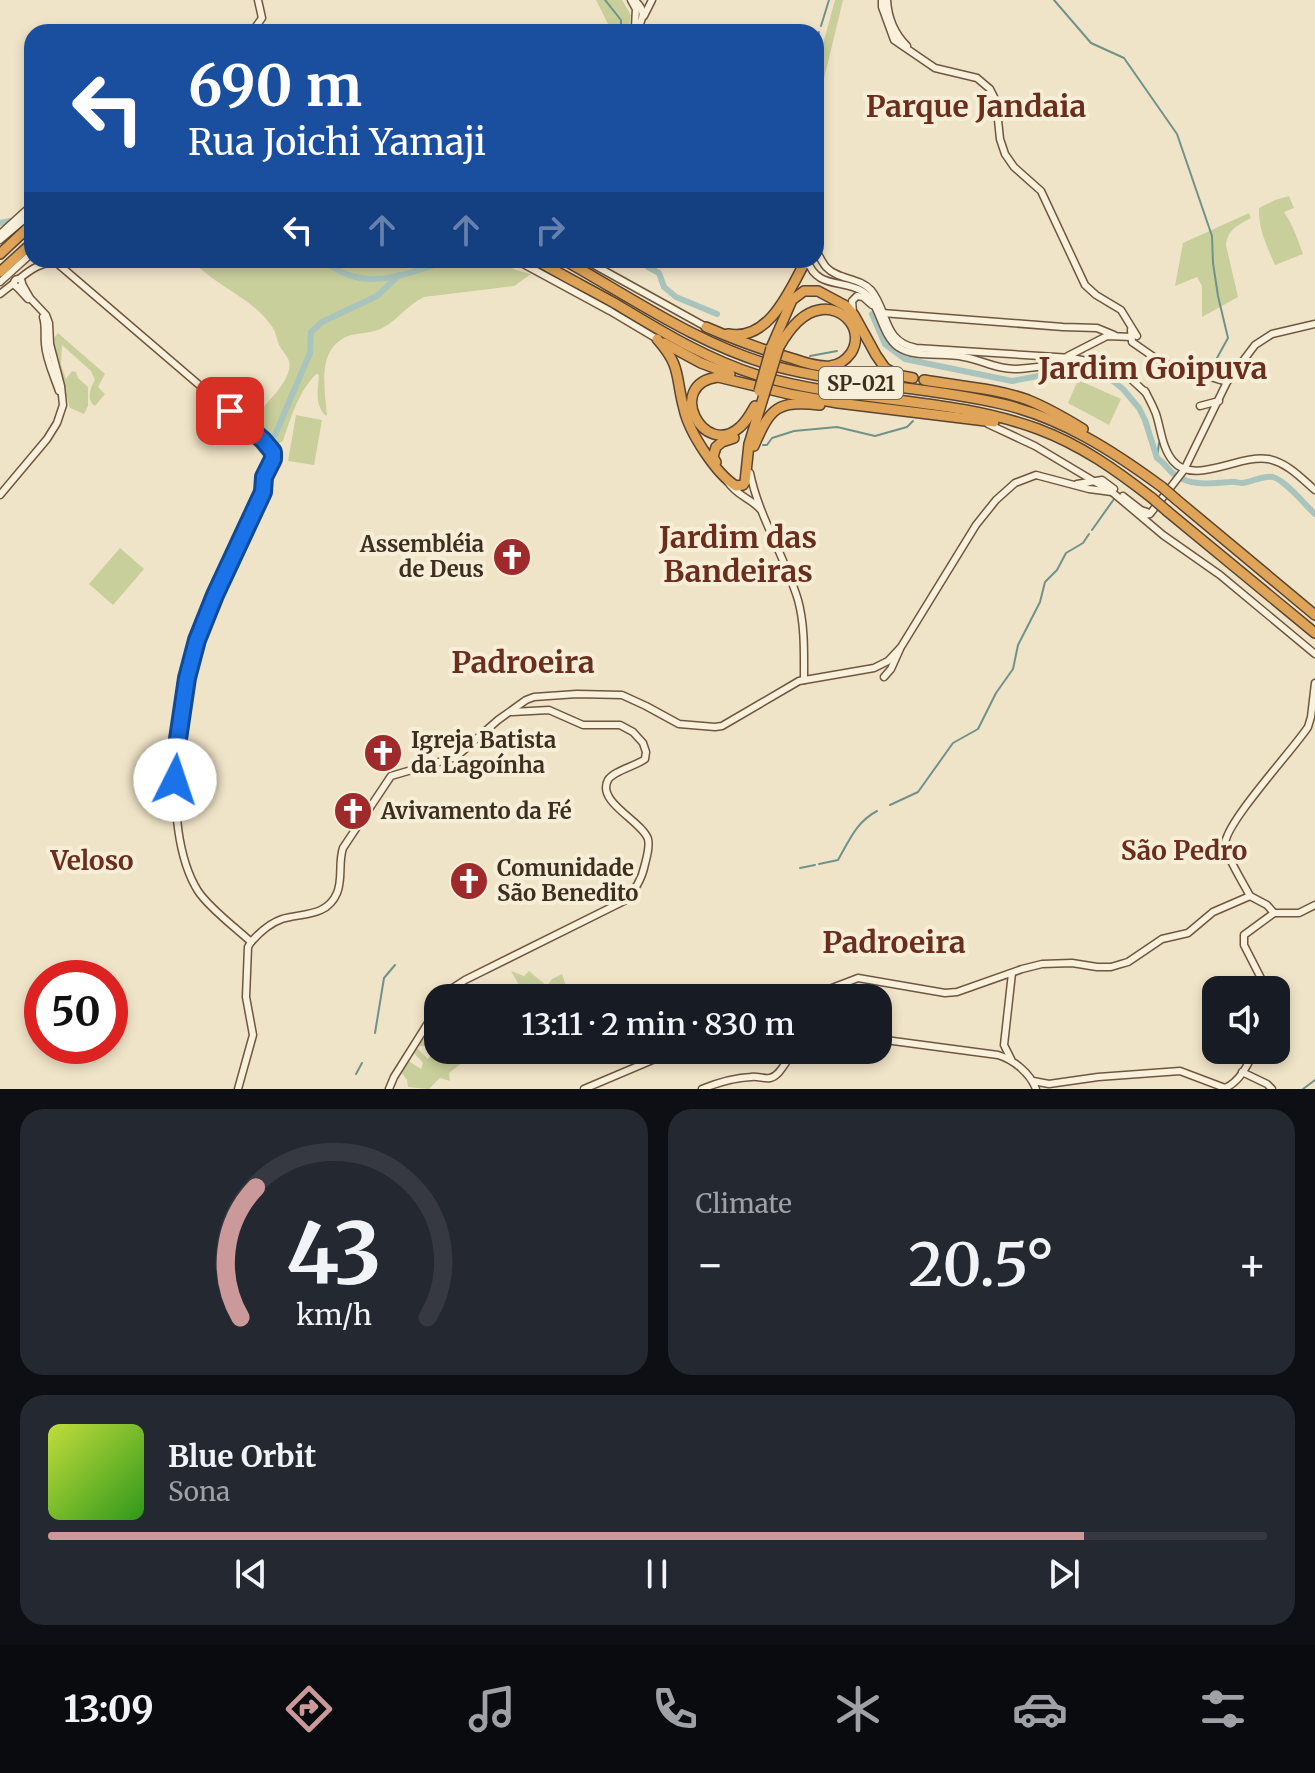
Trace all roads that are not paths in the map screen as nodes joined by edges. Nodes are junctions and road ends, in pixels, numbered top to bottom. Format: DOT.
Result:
graph roads {
  1 [pos="258,0"];
  2 [pos="633,0"];
  3 [pos="652,0"];
  4 [pos="885,3"];
  5 [pos="643,19"];
  6 [pos="258,24"];
  7 [pos="636,24"];
  8 [pos="640,24"];
  9 [pos="24,212"];
  10 [pos="24,220"];
  11 [pos="24,232"];
  12 [pos="0,234"];
  13 [pos="0,240"];
  14 [pos="24,250"];
  15 [pos="0,254"];
  16 [pos="24,260"];
  17 [pos="824,265"];
  18 [pos="34,268"];
  19 [pos="63,268"];
  20 [pos="531,268"];
  21 [pos="550,268"];
  22 [pos="578,268"];
  23 [pos="586,268"];
  24 [pos="599,268"];
  25 [pos="802,268"];
  26 [pos="811,268"];
  27 [pos="0,272"];
  28 [pos="799,273"];
  29 [pos="596,278"];
  30 [pos="0,282"];
  31 [pos="18,283"];
  32 [pos="0,294"];
  33 [pos="879,312"];
  34 [pos="894,314"];
  35 [pos="854,315"];
  36 [pos="887,323"];
  37 [pos="1315,324"];
  38 [pos="706,327"];
  39 [pos="1085,328"];
  40 [pos="776,332"];
  41 [pos="1118,336"];
  42 [pos="1103,337"];
  43 [pos="657,339"];
  44 [pos="1134,339"];
  45 [pos="775,347"];
  46 [pos="1085,348"];
  47 [pos="1000,354"];
  48 [pos="1033,355"];
  49 [pos="1057,358"];
  50 [pos="1072,358"];
  51 [pos="1096,363"];
  52 [pos="1032,367"];
  53 [pos="1003,368"];
  54 [pos="1122,374"];
  55 [pos="1216,379"];
  56 [pos="1227,382"];
  57 [pos="760,391"];
  58 [pos="1219,400"];
  59 [pos="755,406"];
  60 [pos="1200,406"];
  61 [pos="887,410"];
  62 [pos="969,419"];
  63 [pos="1078,447"];
  64 [pos="1118,455"];
  65 [pos="749,461"];
  66 [pos="721,472"];
  67 [pos="1182,472"];
  68 [pos="1096,486"];
  69 [pos="1315,490"];
  70 [pos="0,492"];
  71 [pos="1154,503"];
  72 [pos="763,512"];
  73 [pos="1134,512"];
  74 [pos="1315,615"];
  75 [pos="1315,633"];
  76 [pos="901,647"];
  77 [pos="1314,655"];
  78 [pos="884,677"];
  79 [pos="804,680"];
  80 [pos="1315,683"];
  81 [pos="509,712"];
  82 [pos="1250,896"];
  83 [pos="1315,905"];
  84 [pos="1274,913"];
  85 [pos="251,942"];
  86 [pos="1012,973"];
  87 [pos="1260,976"];
  88 [pos="459,984"];
  89 [pos="842,984"];
  90 [pos="424,1029"];
  91 [pos="892,1041"];
  92 [pos="1004,1045"];
  93 [pos="995,1054"];
  94 [pos="1012,1060"];
  95 [pos="643,1064"];
  96 [pos="784,1064"];
  97 [pos="1247,1064"];
  98 [pos="1242,1072"];
  99 [pos="1040,1086"];
  100 [pos="238,1089"];
  101 [pos="389,1089"];
  102 [pos="584,1089"];
  103 [pos="702,1089"];
  104 [pos="1272,1089"];
  1 -- 6 [label="main road"];
  2 -- 5 [label="main road"];
  2 -- 7 [label="main road"];
  3 -- 5 [label="main road"];
  4 -- 44 [label="main road"];
  5 -- 8 [label="main road"];
  9 -- 12 [label="main road"];
  10 -- 13 [label="main road"];
  11 -- 15 [label="highway"];
  14 -- 27 [label="highway"];
  16 -- 30 [label="main road"];
  17 -- 33 [label="main road"];
  18 -- 31 [label="main road"];
  19 -- 85 [label="main road"];
  20 -- 43 [label="main road"];
  21 -- 63 [label="highway, SP-021"];
  22 -- 29 [label="highway, SP-021"];
  23 -- 29 [label="highway"];
  24 -- 38 [label="main road"];
  25 -- 28 [label="highway"];
  26 -- 33 [label="main road"];
  28 -- 38 [label="highway"];
  28 -- 40 [label="highway"];
  29 -- 64 [label="highway, SP-021"];
  31 -- 32 [label="main road"];
  31 -- 70 [label="main road"];
  33 -- 34 [label="main road"];
  33 -- 35 [label="main road"];
  33 -- 36 [label="main road"];
  33 -- 53 [label="main road"];
  34 -- 36 [label="main road"];
  34 -- 39 [label="main road"];
  35 -- 40 [label="highway"];
  35 -- 64 [label="highway"];
  36 -- 47 [label="main road"];
  37 -- 56 [label="main road"];
  38 -- 45 [label="highway"];
  39 -- 41 [label="main road"];
  39 -- 42 [label="main road"];
  40 -- 45 [label="highway"];
  41 -- 42 [label="main road"];
  41 -- 44 [label="main road"];
  42 -- 46 [label="main road"];
  43 -- 57 [label="highway"];
  43 -- 66 [label="highway"];
  44 -- 55 [label="main road"];
  45 -- 57 [label="highway, bridge"];
  46 -- 49 [label="main road"];
  46 -- 50 [label="main road"];
  46 -- 51 [label="main road"];
  47 -- 48 [label="main road"];
  47 -- 53 [label="main road"];
  48 -- 49 [label="main road"];
  48 -- 52 [label="main road"];
  49 -- 50 [label="main road"];
  50 -- 51 [label="main road"];
  50 -- 52 [label="main road"];
  51 -- 54 [label="main road"];
  52 -- 53 [label="main road"];
  52 -- 54 [label="main road"];
  54 -- 67 [label="main road"];
  55 -- 56 [label="main road"];
  55 -- 58 [label="main road"];
  56 -- 58 [label="main road"];
  57 -- 59 [label="highway"];
  57 -- 59 [label="highway"];
  57 -- 61 [label="highway"];
  57 -- 65 [label="highway"];
  58 -- 60 [label="main road"];
  58 -- 67 [label="main road"];
  59 -- 66 [label="highway"];
  61 -- 62 [label="highway"];
  61 -- 65 [label="highway"];
  62 -- 63 [label="highway"];
  62 -- 68 [label="main road"];
  63 -- 71 [label="highway, SP-021"];
  64 -- 74 [label="highway, SP-021, bridge"];
  65 -- 66 [label="highway"];
  65 -- 72 [label="main road"];
  66 -- 72 [label="main road"];
  67 -- 69 [label="main road"];
  67 -- 71 [label="main road"];
  68 -- 71 [label="main road"];
  68 -- 73 [label="main road"];
  68 -- 76 [label="main road"];
  71 -- 73 [label="main road"];
  71 -- 75 [label="highway, SP-021, bridge"];
  72 -- 79 [label="main road"];
  73 -- 77 [label="main road"];
  76 -- 78 [label="main road"];
  76 -- 79 [label="main road"];
  79 -- 81 [label="main road"];
  80 -- 82 [label="main road"];
  81 -- 85 [label="main road"];
  81 -- 88 [label="main road"];
  82 -- 84 [label="main road"];
  82 -- 86 [label="main road"];
  83 -- 84 [label="main road"];
  84 -- 87 [label="main road"];
  85 -- 100 [label="main road"];
  86 -- 89 [label="main road"];
  86 -- 92 [label="main road"];
  90 -- 101 [label="main road"];
  91 -- 93 [label="main road"];
  92 -- 93 [label="main road"];
  92 -- 94 [label="main road"];
  93 -- 94 [label="main road"];
  94 -- 99 [label="main road"];
  95 -- 102 [label="main road"];
  96 -- 103 [label="main road"];
  97 -- 98 [label="main road"];
  98 -- 99 [label="main road"];
  98 -- 104 [label="main road"];
}
